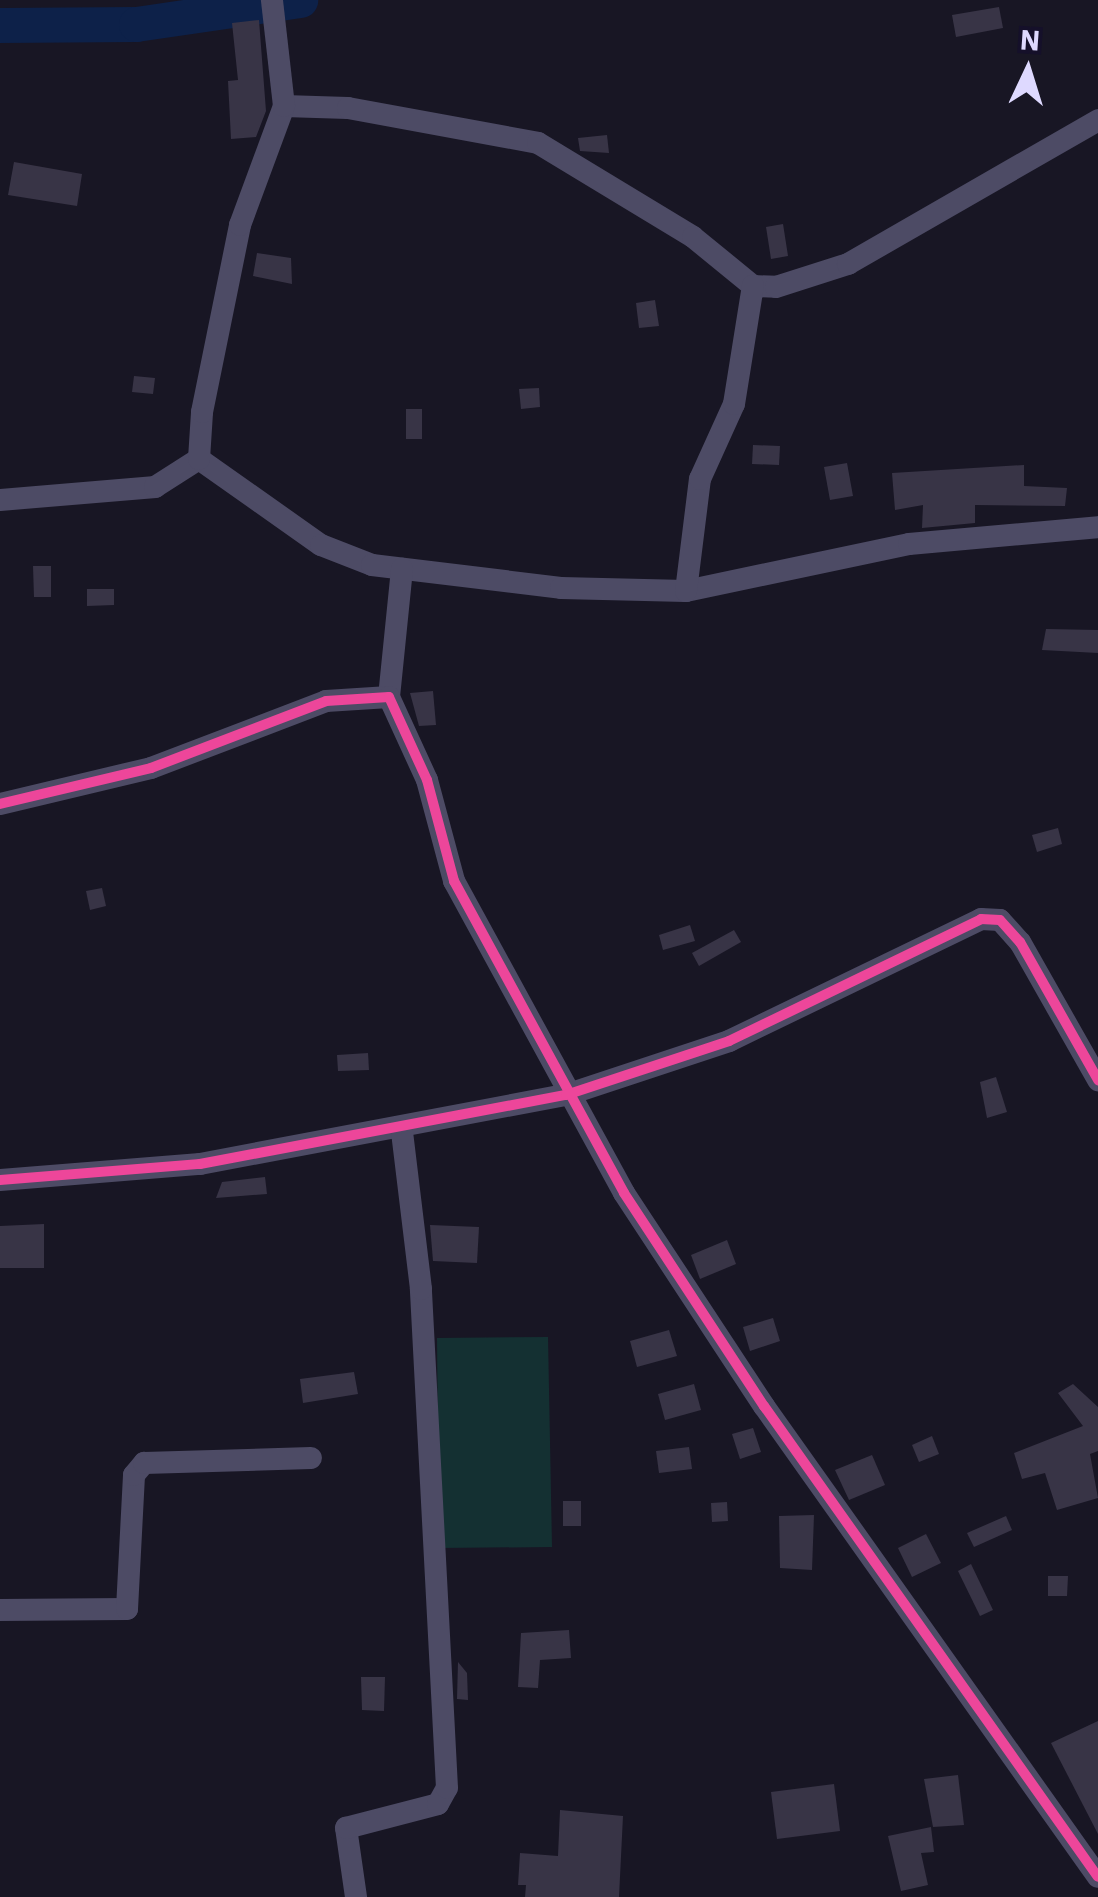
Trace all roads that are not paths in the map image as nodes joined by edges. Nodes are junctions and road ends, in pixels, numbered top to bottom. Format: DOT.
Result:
graph roads {
  1 [pos="272,0"];
  2 [pos="284,106"];
  3 [pos="1098,120"];
  4 [pos="753,286"];
  5 [pos="199,459"];
  6 [pos="0,500"];
  7 [pos="1098,527"];
  8 [pos="402,569"];
  9 [pos="686,591"];
  10 [pos="389,697"];
  11 [pos="0,804"];
  12 [pos="1098,1080"];
  13 [pos="566,1095"];
  14 [pos="402,1130"];
  15 [pos="0,1180"];
  16 [pos="311,1458"];
  17 [pos="0,1610"];
  18 [pos="1098,1877"];
  19 [pos="356,1897"];
  1 -- 2 [label="street"];
  2 -- 4 [label="street"];
  2 -- 5 [label="street"];
  3 -- 4 [label="street"];
  4 -- 9 [label="street"];
  5 -- 6 [label="street"];
  5 -- 8 [label="street"];
  7 -- 9 [label="street"];
  8 -- 9 [label="street"];
  8 -- 10 [label="street"];
  10 -- 11 [label="street"];
  10 -- 13 [label="street"];
  12 -- 13 [label="street"];
  13 -- 14 [label="street"];
  13 -- 18 [label="street"];
  14 -- 15 [label="street"];
  14 -- 19 [label="street"];
  16 -- 17 [label="street"];
}
